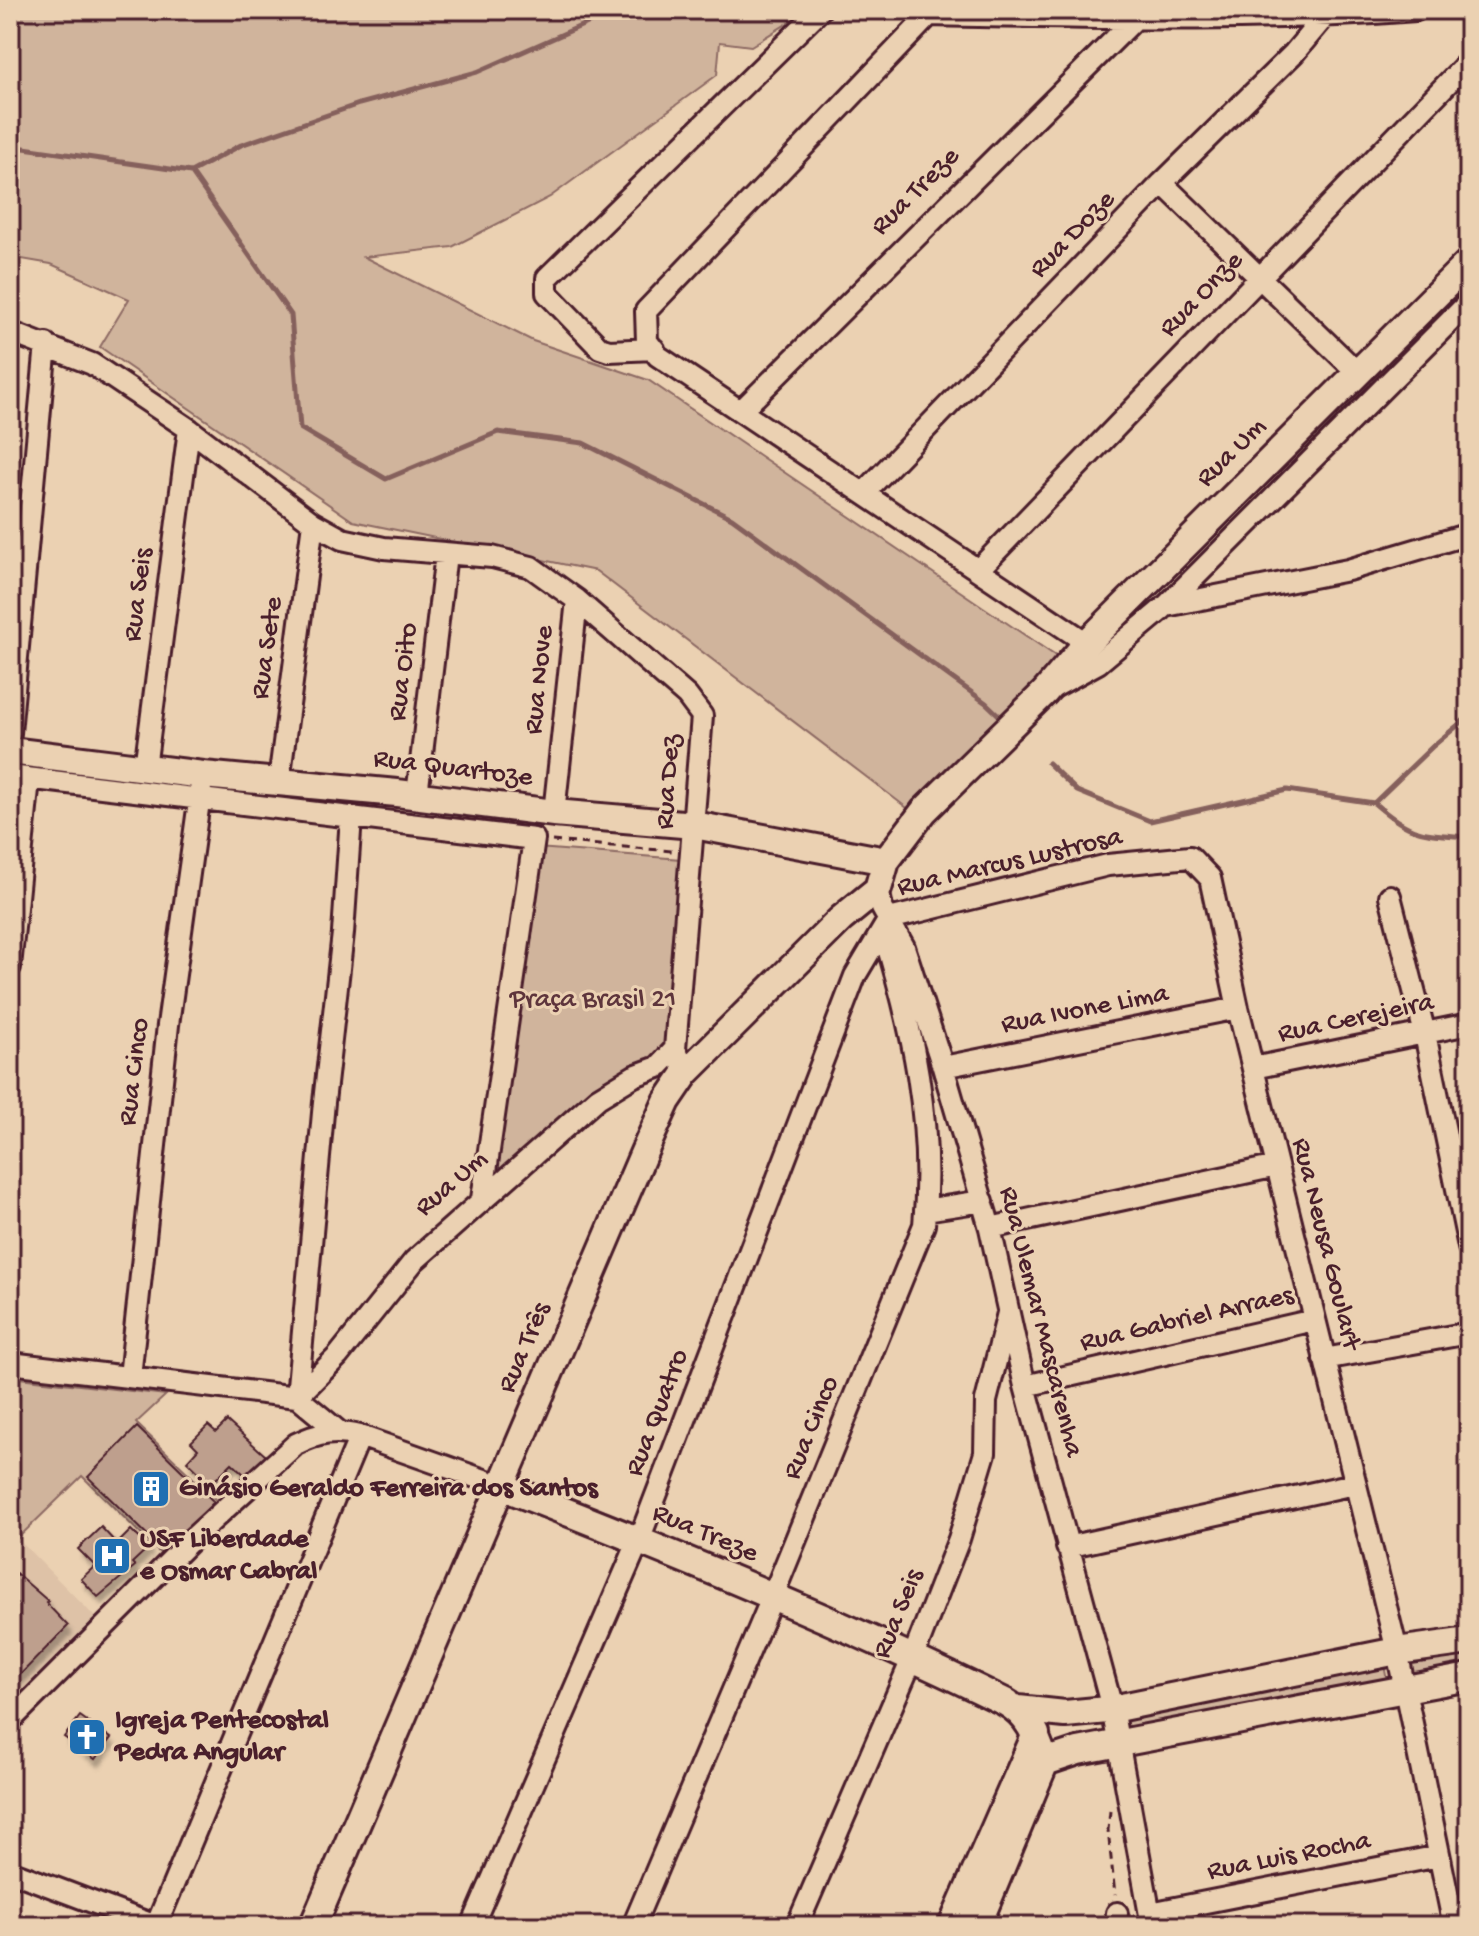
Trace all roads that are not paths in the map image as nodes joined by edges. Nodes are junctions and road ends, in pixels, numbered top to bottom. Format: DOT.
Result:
graph roads {
  1 [pos="820,10"];
  2 [pos="1416,10"];
  3 [pos="932,12"];
  4 [pos="1328,14"];
  5 [pos="1135,19"];
  6 [pos="1469,61"];
  7 [pos="1162,183"];
  8 [pos="1469,262"];
  9 [pos="1259,277"];
  10 [pos="1469,302"];
  11 [pos="10,332"];
  12 [pos="46,344"];
  13 [pos="654,349"];
  14 [pos="1358,373"];
  15 [pos="741,411"];
  16 [pos="189,429"];
  17 [pos="864,493"];
  18 [pos="313,523"];
  19 [pos="1469,534"];
  20 [pos="446,554"];
  21 [pos="978,570"];
  22 [pos="577,600"];
  23 [pos="1166,606"];
  24 [pos="1087,643"];
  25 [pos="1045,692"];
  26 [pos="10,733"];
  27 [pos="10,751"];
  28 [pos="145,768"];
  29 [pos="20,778"];
  30 [pos="279,781"];
  31 [pos="312,785"];
  32 [pos="201,787"];
  33 [pos="407,794"];
  34 [pos="310,812"];
  35 [pos="554,813"];
  36 [pos="351,817"];
  37 [pos="377,820"];
  38 [pos="694,825"];
  39 [pos="1190,857"];
  40 [pos="886,861"];
  41 [pos="878,889"];
  42 [pos="1390,896"];
  43 [pos="886,925"];
  44 [pos="10,967"];
  45 [pos="1238,1008"];
  46 [pos="1469,1024"];
  47 [pos="1425,1034"];
  48 [pos="675,1049"];
  49 [pos="943,1067"];
  50 [pos="1253,1068"];
  51 [pos="686,1073"];
  52 [pos="1277,1166"];
  53 [pos="482,1199"];
  54 [pos="983,1201"];
  55 [pos="925,1210"];
  56 [pos="990,1228"];
  57 [pos="1469,1247"];
  58 [pos="1009,1310"];
  59 [pos="1314,1320"];
  60 [pos="1469,1333"];
  61 [pos="1324,1359"];
  62 [pos="10,1363"];
  63 [pos="130,1377"];
  64 [pos="1025,1386"];
  65 [pos="297,1397"];
  66 [pos="338,1431"];
  67 [pos="360,1436"];
  68 [pos="1354,1484"];
  69 [pos="501,1486"];
  70 [pos="639,1540"];
  71 [pos="1067,1547"];
  72 [pos="772,1598"];
  73 [pos="1469,1641"];
  74 [pos="1397,1651"];
  75 [pos="913,1657"];
  76 [pos="1469,1677"];
  77 [pos="1404,1688"];
  78 [pos="1018,1709"];
  79 [pos="1110,1709"];
  80 [pos="10,1721"];
  81 [pos="1036,1734"];
  82 [pos="1118,1744"];
  83 [pos="1045,1762"];
  84 [pos="1439,1856"];
  85 [pos="10,1871"];
  86 [pos="1151,1920"];
  87 [pos="156,1926"];
  88 [pos="313,1926"];
  89 [pos="472,1926"];
  90 [pos="633,1926"];
  91 [pos="797,1926"];
  92 [pos="952,1926"];
  93 [pos="977,1926"];
  94 [pos="1454,1926"];
  1 -- 13 [label="street"];
  2 -- 4 [label="street"];
  3 -- 5 [label="street"];
  3 -- 13 [label="street"];
  4 -- 5 [label="street"];
  4 -- 7 [label="street, Rua Doze"];
  5 -- 15 [label="street, Rua Treze"];
  6 -- 9 [label="street, Rua Onze"];
  7 -- 9 [label="street"];
  7 -- 17 [label="street, Rua Doze"];
  8 -- 14 [label="street, Rua Um"];
  9 -- 14 [label="street"];
  9 -- 21 [label="street, Rua Onze"];
  10 -- 23 [label="street, Rua Um"];
  11 -- 12 [label="street"];
  12 -- 16 [label="street"];
  12 -- 26 [label="street"];
  13 -- 15 [label="street"];
  14 -- 24 [label="street, Rua Um"];
  15 -- 17 [label="street"];
  16 -- 18 [label="street"];
  16 -- 28 [label="street, Rua Seis"];
  17 -- 21 [label="street"];
  18 -- 20 [label="street"];
  18 -- 30 [label="street, Rua Sete"];
  19 -- 23 [label="street"];
  20 -- 22 [label="street"];
  20 -- 33 [label="street, Rua Oito"];
  21 -- 24 [label="street"];
  22 -- 35 [label="street, Rua Nove"];
  22 -- 38 [label="street, Rua Dez"];
  23 -- 25 [label="street, Rua Um"];
  24 -- 25 [label="street, Rua Um"];
  25 -- 40 [label="street, Rua Um"];
  27 -- 28 [label="street, Rua Quartoze"];
  28 -- 32 [label="street, Rua Quartoze"];
  29 -- 32 [label="street, Rua Quartoze"];
  29 -- 44 [label="street"];
  30 -- 31 [label="street, Rua Quartoze"];
  30 -- 32 [label="street, Rua Quartoze"];
  31 -- 33 [label="street, Rua Quartoze"];
  31 -- 34 [label="street"];
  32 -- 34 [label="street, Rua Quartoze"];
  32 -- 63 [label="street, Rua Cinco"];
  33 -- 35 [label="street, Rua Quartoze"];
  33 -- 37 [label="street"];
  34 -- 36 [label="street, Rua Quartoze"];
  35 -- 38 [label="street, Rua Quartoze"];
  36 -- 37 [label="street, Rua Quartoze"];
  36 -- 65 [label="street"];
  37 -- 53 [label="street, Rua Quartoze"];
  38 -- 40 [label="street, Rua Quartoze"];
  38 -- 48 [label="street, Rua Dez"];
  39 -- 43 [label="street, Rua Marcus Lustrosa"];
  39 -- 45 [label="street, Rua Neusa Goulart"];
  40 -- 41 [label="street, Rua Um"];
  41 -- 43 [label="street"];
  41 -- 51 [label="street, Rua Três"];
  42 -- 47 [label="street"];
  43 -- 49 [label="street, Rua Ulemar Mascarenha"];
  43 -- 55 [label="street, Rua Cinco"];
  43 -- 70 [label="street, Rua Quatro"];
  45 -- 49 [label="street, Rua Ivone Lima"];
  45 -- 50 [label="street, Rua Neusa Goulart"];
  46 -- 47 [label="street, Rua Cerejeira"];
  47 -- 50 [label="street, Rua Cerejeira"];
  47 -- 57 [label="street"];
  48 -- 51 [label="street"];
  48 -- 53 [label="street, Rua Um"];
  49 -- 54 [label="street, Rua Ulemar Mascarenha"];
  50 -- 52 [label="street, Rua Neusa Goulart"];
  51 -- 69 [label="street, Rua Três"];
  52 -- 56 [label="street"];
  52 -- 59 [label="street, Rua Neusa Goulart"];
  53 -- 65 [label="street, Rua Um"];
  54 -- 55 [label="street"];
  54 -- 56 [label="street, Rua Ulemar Mascarenha"];
  55 -- 72 [label="street, Rua Cinco"];
  56 -- 58 [label="street, Rua Ulemar Mascarenha"];
  58 -- 64 [label="street, Rua Ulemar Mascarenha"];
  58 -- 75 [label="street, Rua Seis"];
  59 -- 61 [label="street, Rua Neusa Goulart"];
  59 -- 64 [label="street, Rua Gabriel Arraes"];
  60 -- 61 [label="street"];
  61 -- 68 [label="street, Rua Neusa Goulart"];
  62 -- 63 [label="street"];
  63 -- 65 [label="street"];
  64 -- 71 [label="street, Rua Ulemar Mascarenha"];
  65 -- 66 [label="street"];
  66 -- 67 [label="street"];
  66 -- 80 [label="street"];
  67 -- 69 [label="street, Rua Treze"];
  67 -- 87 [label="street"];
  68 -- 71 [label="street"];
  68 -- 74 [label="street, Rua Neusa Goulart"];
  69 -- 70 [label="street, Rua Treze"];
  69 -- 88 [label="street, Rua Três"];
  70 -- 72 [label="street, Rua Treze"];
  70 -- 89 [label="street, Rua Quatro"];
  71 -- 79 [label="street, Rua Ulemar Mascarenha"];
  72 -- 75 [label="street, Rua Treze"];
  72 -- 90 [label="street, Rua Cinco"];
  73 -- 74 [label="street"];
  74 -- 77 [label="street, Rua Neusa Goulart"];
  74 -- 79 [label="street"];
  75 -- 78 [label="street, Rua Treze"];
  75 -- 91 [label="street, Rua Seis"];
  76 -- 77 [label="street"];
  77 -- 82 [label="street"];
  77 -- 84 [label="street, Rua Neusa Goulart"];
  78 -- 79 [label="street"];
  78 -- 81 [label="street"];
  79 -- 81 [label="street"];
  79 -- 82 [label="street, Rua Ulemar Mascarenha"];
  81 -- 83 [label="street"];
  81 -- 92 [label="street"];
  82 -- 83 [label="street"];
  82 -- 86 [label="street"];
  83 -- 93 [label="street"];
  84 -- 86 [label="street, Rua Luis Rocha"];
  84 -- 94 [label="street, Rua Neusa Goulart"];
  85 -- 87 [label="street"];
}
